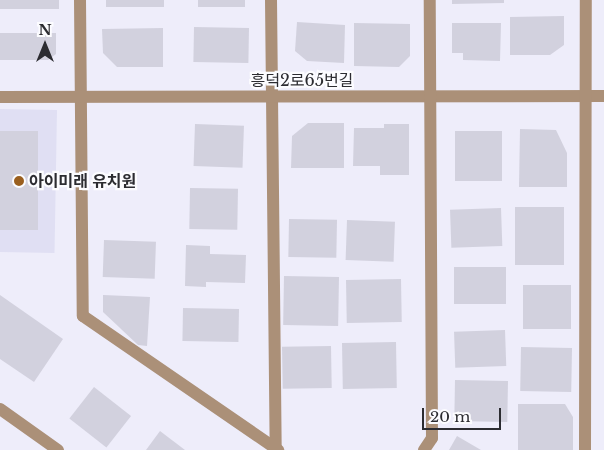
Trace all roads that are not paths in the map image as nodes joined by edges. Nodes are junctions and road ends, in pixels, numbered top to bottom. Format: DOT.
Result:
graph roads {
  1 [pos="80,0"];
  2 [pos="271,0"];
  3 [pos="430,0"];
  4 [pos="586,0"];
  5 [pos="431,96"];
  6 [pos="585,96"];
  7 [pos="604,96"];
  8 [pos="0,97"];
  9 [pos="81,97"];
  10 [pos="271,97"];
  11 [pos="0,409"];
  12 [pos="277,449"];
  13 [pos="58,450"];
  14 [pos="424,450"];
  15 [pos="585,450"];
  1 -- 9 [label="street"];
  2 -- 10 [label="street"];
  3 -- 5 [label="street"];
  4 -- 6 [label="street"];
  5 -- 6 [label="street, 흥덕2로65번길"];
  5 -- 10 [label="street, 흥덕2로65번길"];
  5 -- 14 [label="street"];
  6 -- 7 [label="street, 흥덕2로65번길"];
  6 -- 15 [label="street"];
  8 -- 9 [label="street, 흥덕2로65번길"];
  9 -- 10 [label="street, 흥덕2로65번길"];
  9 -- 12 [label="street"];
  10 -- 12 [label="street"];
  11 -- 13 [label="street"];
}
